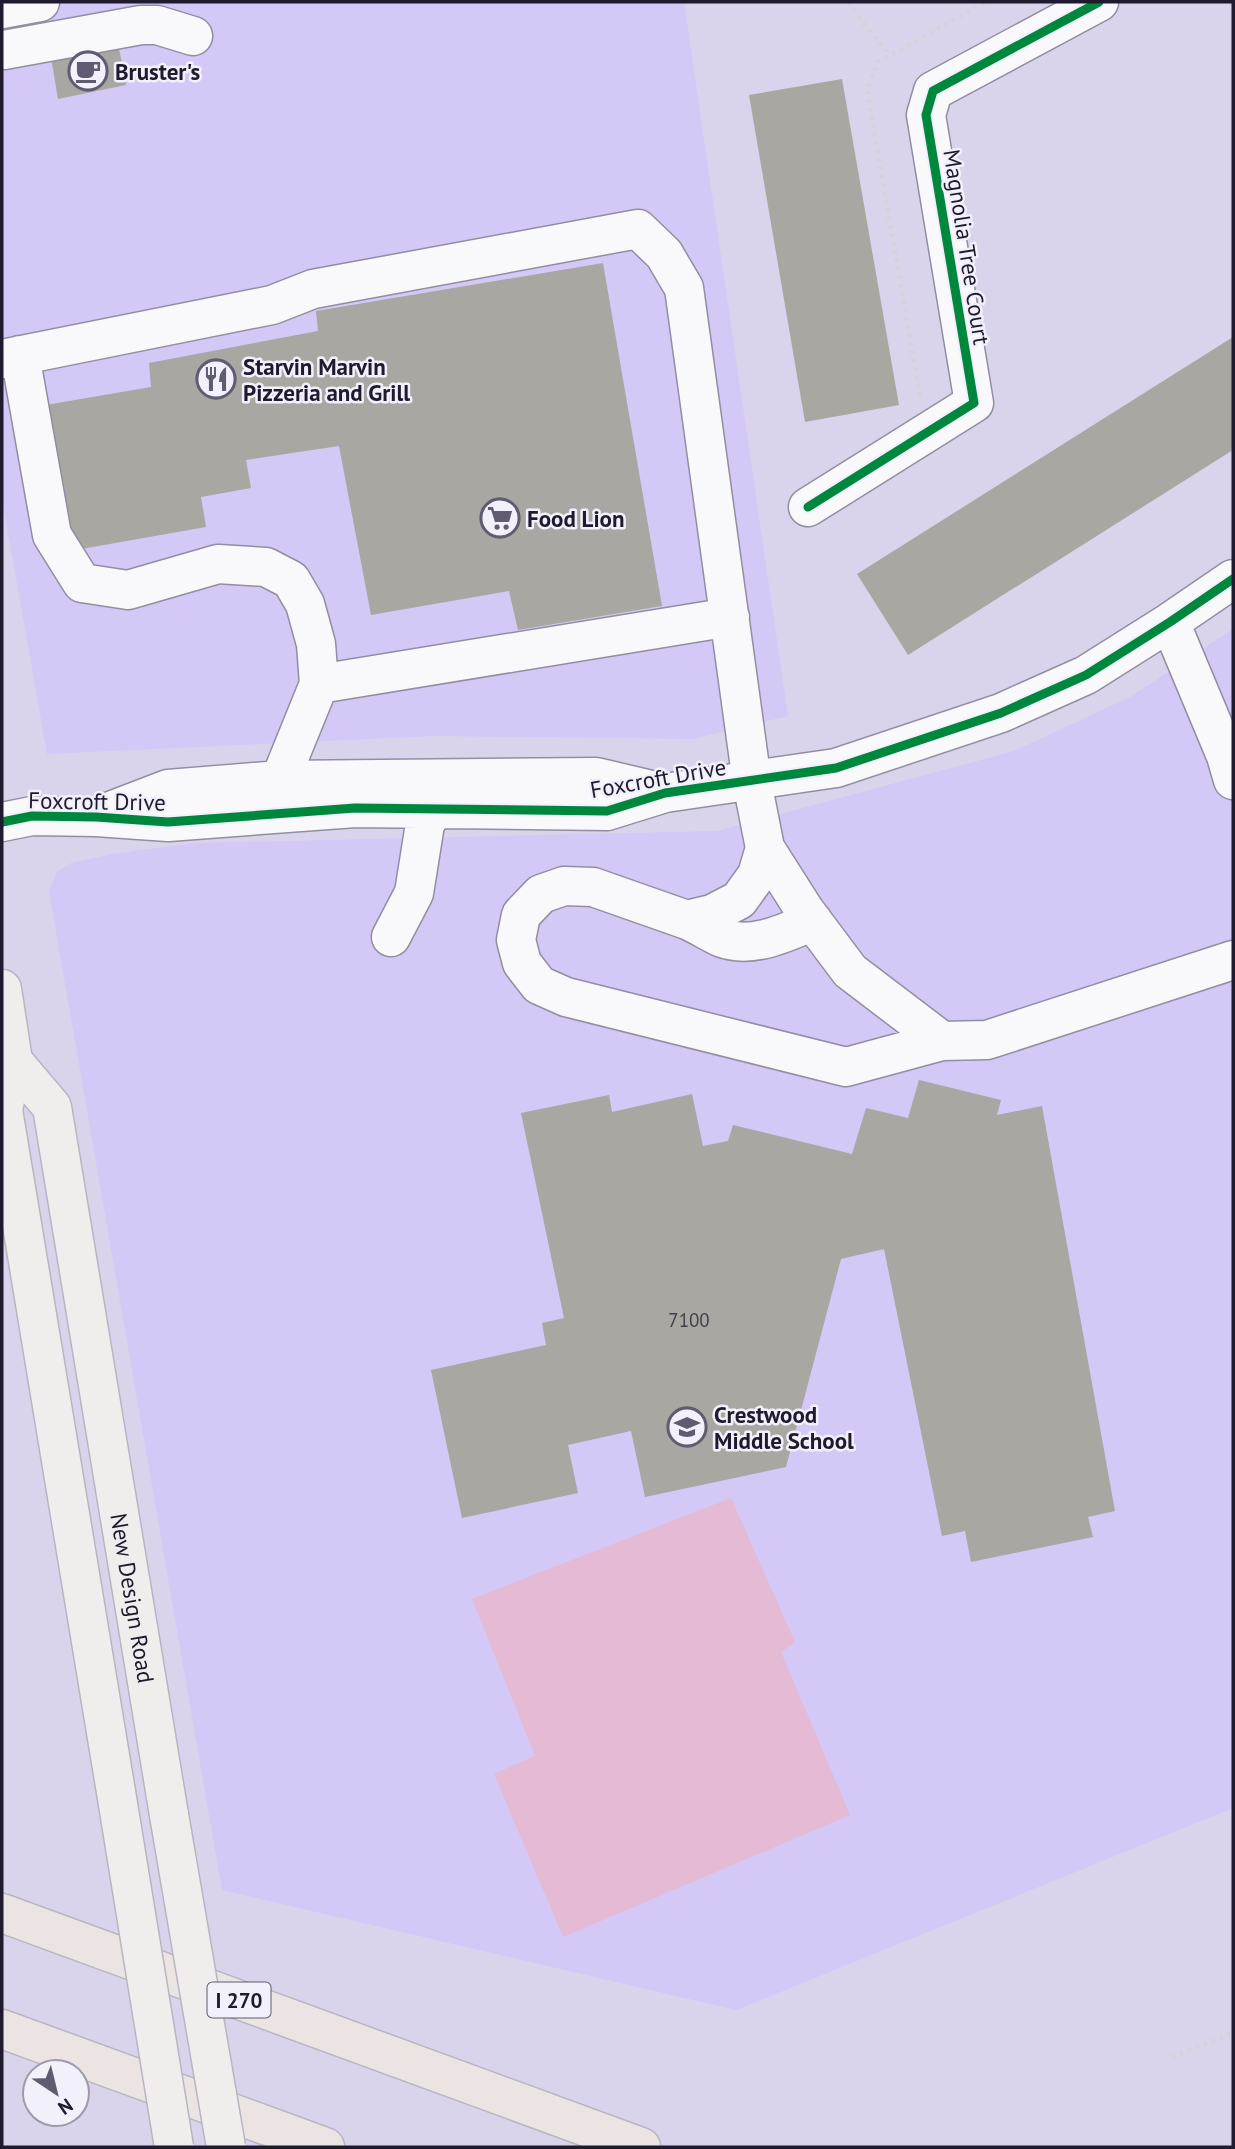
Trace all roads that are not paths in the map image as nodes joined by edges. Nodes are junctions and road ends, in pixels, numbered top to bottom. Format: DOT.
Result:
graph roads {
  1 [pos="40,2"];
  2 [pos="1099,2"];
  3 [pos="2,9"];
  4 [pos="193,36"];
  5 [pos="4,50"];
  6 [pos="11,357"];
  7 [pos="808,507"];
  8 [pos="1233,579"];
  9 [pos="730,618"];
  10 [pos="1170,622"];
  11 [pos="319,684"];
  12 [pos="1229,769"];
  13 [pos="596,777"];
  14 [pos="280,779"];
  15 [pos="752,782"];
  16 [pos="665,793"];
  17 [pos="434,809"];
  18 [pos="96,817"];
  19 [pos="2,822"];
  20 [pos="765,848"];
  21 [pos="687,920"];
  22 [pos="813,921"];
  23 [pos="391,937"];
  24 [pos="1233,960"];
  25 [pos="2,989"];
  26 [pos="942,1041"];
  27 [pos="13,1062"];
  28 [pos="2,1913"];
  29 [pos="2,2029"];
  30 [pos="174,2147"];
  31 [pos="226,2147"];
  32 [pos="325,2147"];
  33 [pos="641,2147"];
  1 -- 3 [label="street"];
  2 -- 7 [label="street, Magnolia Tree Court"];
  4 -- 5 [label="street"];
  6 -- 9 [label="street"];
  6 -- 11 [label="street"];
  8 -- 10 [label="street, Foxcroft Drive"];
  9 -- 11 [label="street"];
  9 -- 15 [label="street"];
  10 -- 12 [label="street"];
  10 -- 15 [label="street, Foxcroft Drive"];
  11 -- 14 [label="street"];
  13 -- 14 [label="street, Foxcroft Drive"];
  13 -- 16 [label="street, Foxcroft Drive"];
  13 -- 17 [label="street"];
  14 -- 18 [label="street, Foxcroft Drive"];
  15 -- 16 [label="street, Foxcroft Drive"];
  15 -- 20 [label="street"];
  16 -- 17 [label="street, Foxcroft Drive"];
  17 -- 18 [label="street, Foxcroft Drive"];
  17 -- 23 [label="street"];
  18 -- 19 [label="street, Foxcroft Drive"];
  20 -- 21 [label="street"];
  20 -- 22 [label="street"];
  21 -- 22 [label="street"];
  21 -- 26 [label="street"];
  22 -- 26 [label="street"];
  24 -- 26 [label="street"];
  25 -- 27 [label="main road, New Design Road"];
  27 -- 30 [label="main road, New Design Road, bridge"];
  27 -- 31 [label="main road, New Design Road, bridge"];
  28 -- 33 [label="highway, I 270"];
  29 -- 32 [label="highway"];
}
